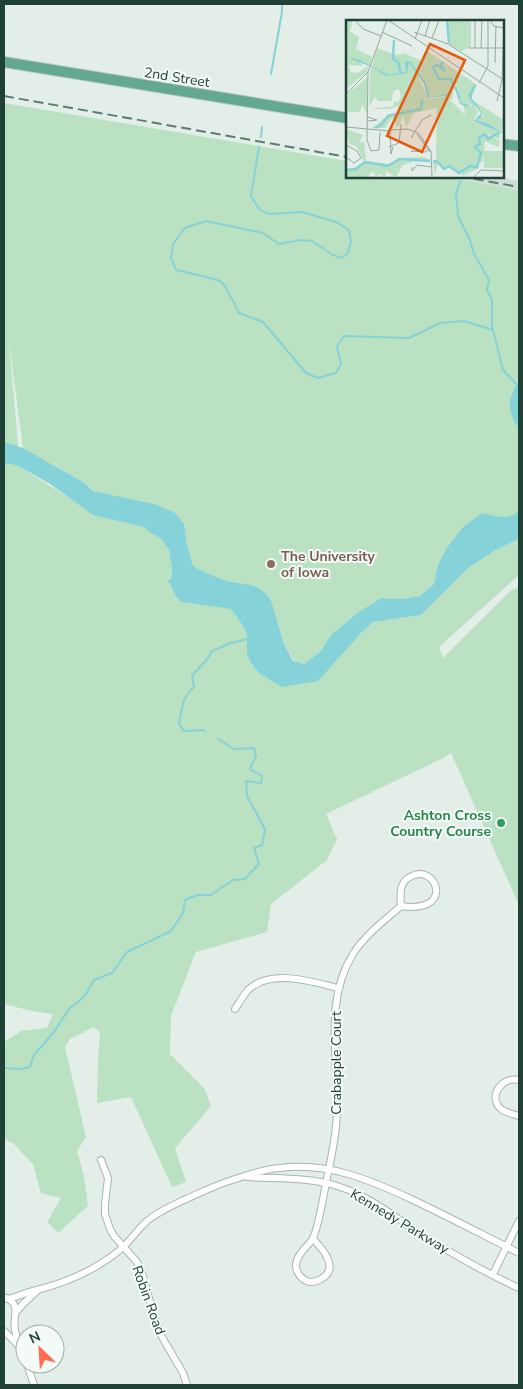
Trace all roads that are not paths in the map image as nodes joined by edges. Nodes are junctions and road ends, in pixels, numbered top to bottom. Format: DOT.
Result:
graph roads {
  1 [pos="4,62"];
  2 [pos="346,118"];
  3 [pos="503,144"];
  4 [pos="519,146"];
  5 [pos="401,906"];
  6 [pos="338,988"];
  7 [pos="235,1010"];
  8 [pos="519,1080"];
  9 [pos="519,1116"];
  10 [pos="101,1160"];
  11 [pos="329,1169"];
  12 [pos="243,1176"];
  13 [pos="326,1184"];
  14 [pos="519,1221"];
  15 [pos="313,1239"];
  16 [pos="123,1246"];
  17 [pos="507,1247"];
  18 [pos="519,1252"];
  19 [pos="492,1274"];
  20 [pos="519,1288"];
  21 [pos="39,1290"];
  22 [pos="6,1298"];
  23 [pos="15,1316"];
  24 [pos="15,1324"];
  25 [pos="4,1330"];
  26 [pos="15,1342"];
  27 [pos="187,1385"];
  1 -- 2 [label="main road, 2nd Street"];
  3 -- 4 [label="main road"];
  5 -- 5 [label="street"];
  5 -- 6 [label="street, Crabapple Court"];
  6 -- 7 [label="street"];
  6 -- 11 [label="street, Crabapple Court"];
  8 -- 9 [label="street"];
  10 -- 16 [label="street, Robin Road"];
  11 -- 12 [label="street, Kennedy Parkway"];
  11 -- 13 [label="street, Crabapple Court"];
  11 -- 17 [label="street, Kennedy Parkway"];
  12 -- 13 [label="street, Kennedy Parkway"];
  12 -- 16 [label="street, Kennedy Parkway"];
  13 -- 15 [label="street, Crabapple Court"];
  13 -- 19 [label="street, Kennedy Parkway"];
  14 -- 17 [label="street"];
  15 -- 15 [label="street"];
  16 -- 21 [label="street, Kennedy Parkway"];
  16 -- 27 [label="street, Robin Road"];
  17 -- 18 [label="street, Kennedy Parkway"];
  17 -- 19 [label="street"];
  19 -- 20 [label="street, Kennedy Parkway"];
  21 -- 22 [label="street, Kennedy Parkway"];
  21 -- 23 [label="street, Kennedy Parkway"];
  22 -- 23 [label="street"];
  23 -- 24 [label="street"];
  23 -- 25 [label="street, Kennedy Parkway"];
  25 -- 26 [label="street"];
}
